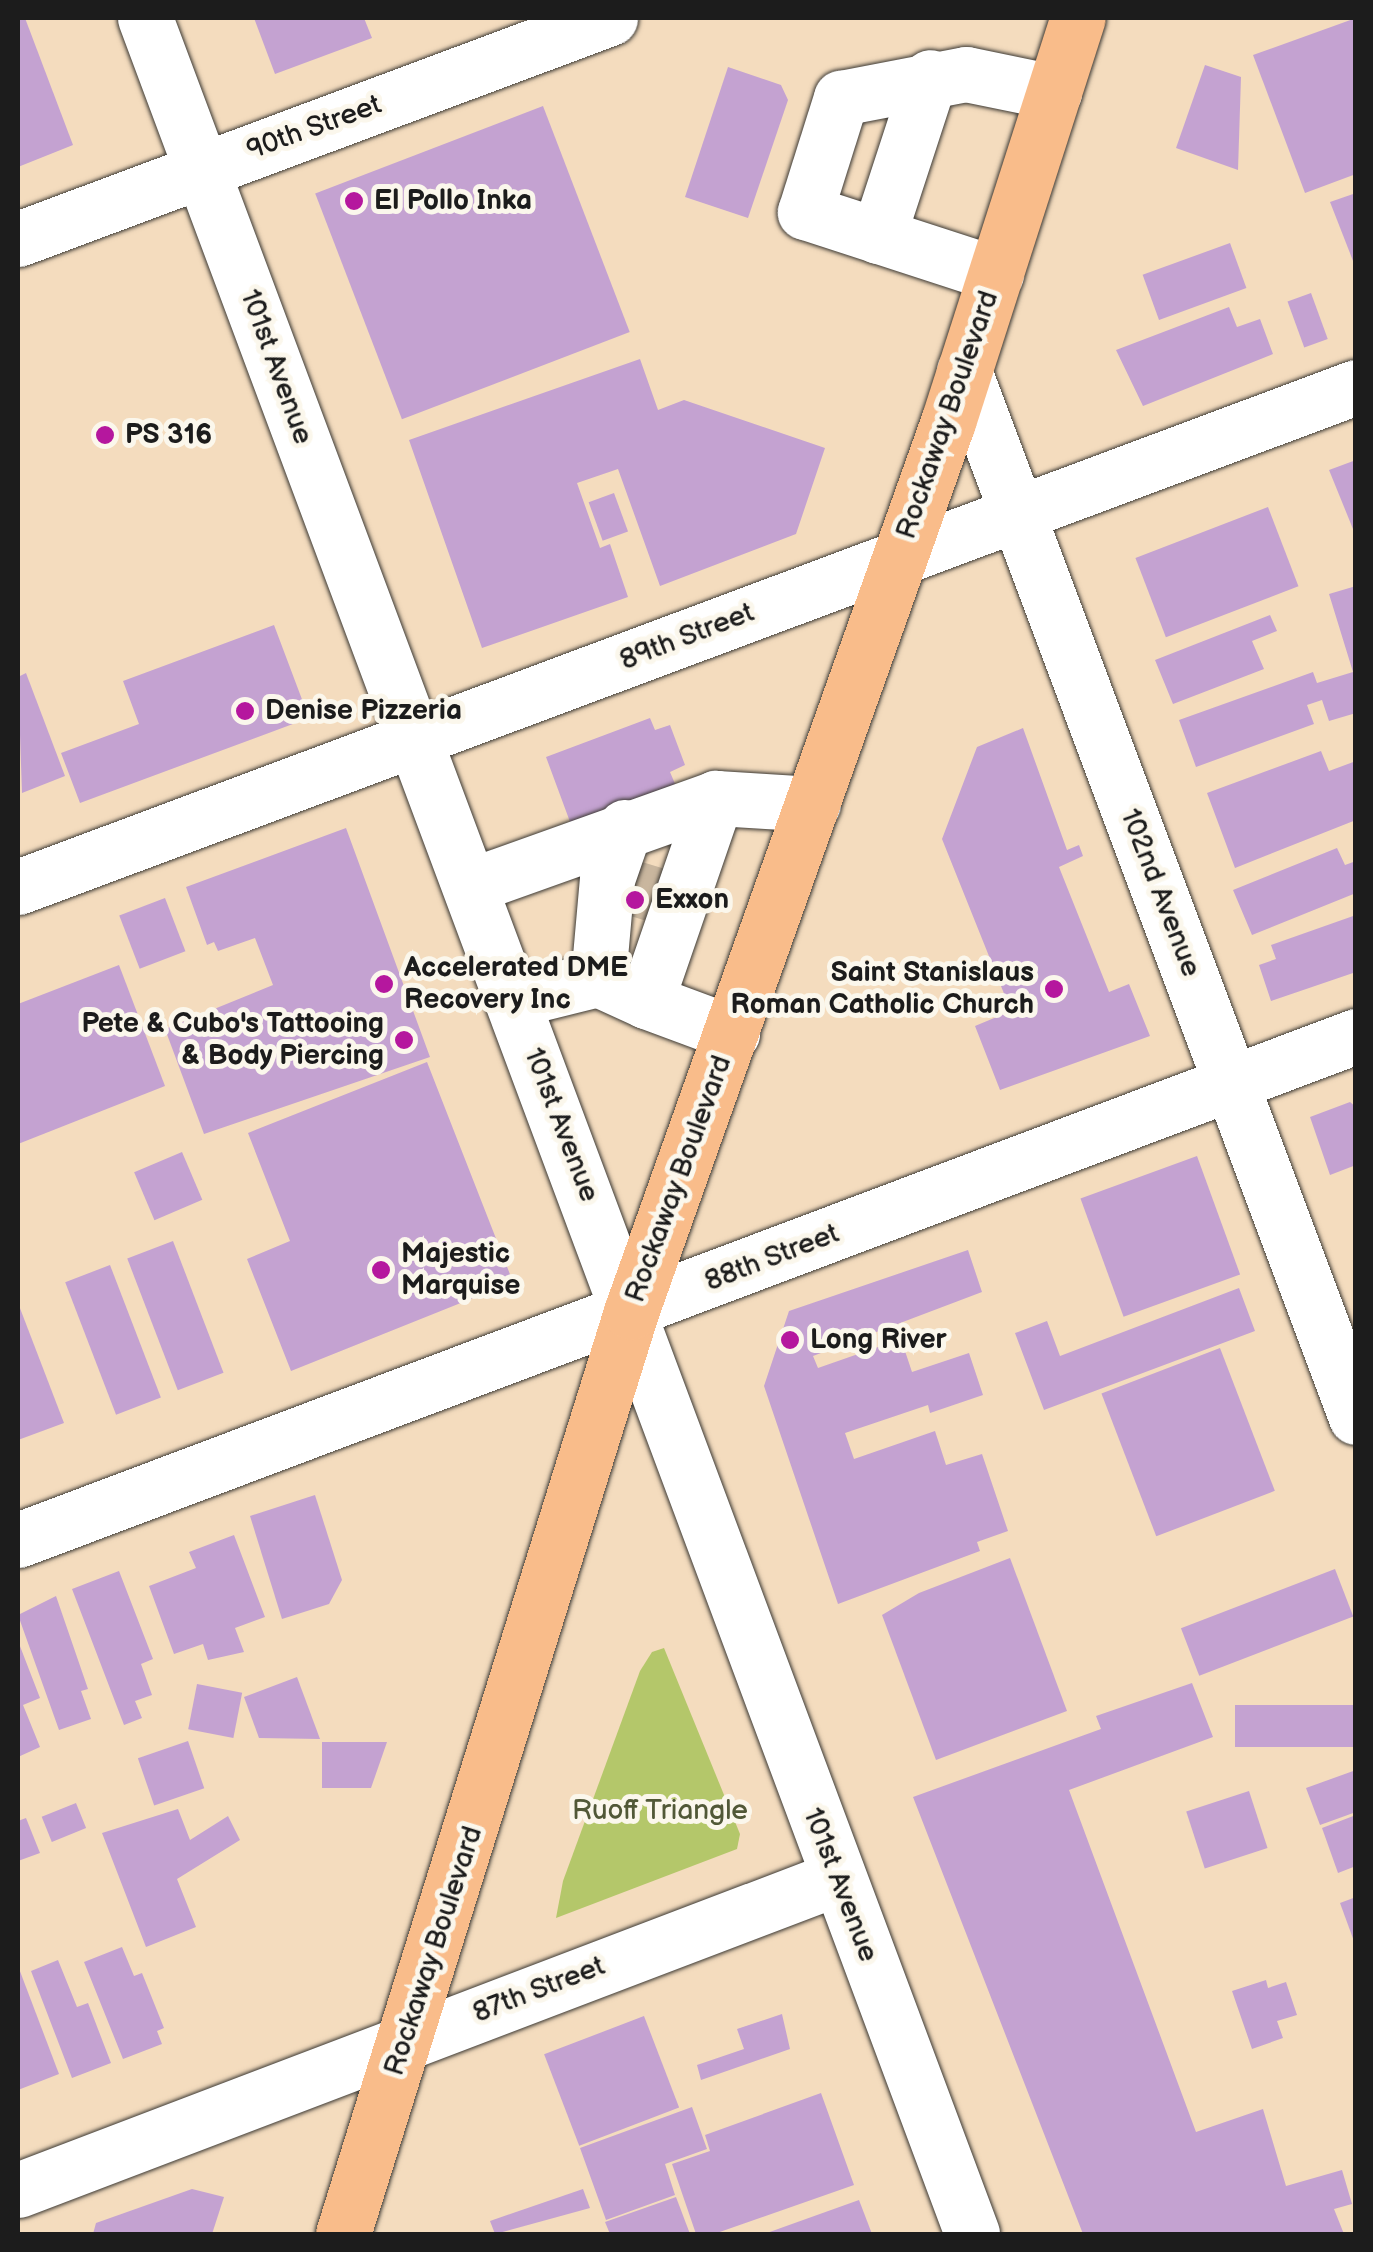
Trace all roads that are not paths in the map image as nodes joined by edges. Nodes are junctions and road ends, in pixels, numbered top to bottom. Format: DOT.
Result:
graph roads {
  1 [pos="145,18"];
  2 [pos="610,18"];
  3 [pos="1078,18"];
  4 [pos="930,77"];
  5 [pos="1054,92"];
  6 [pos="202,170"];
  7 [pos="878,236"];
  8 [pos="18,239"];
  9 [pos="996,274"];
  10 [pos="964,370"];
  11 [pos="1356,387"];
  12 [pos="1018,514"];
  13 [pos="899,558"];
  14 [pos="414,739"];
  15 [pos="716,798"];
  16 [pos="812,804"];
  17 [pos="625,827"];
  18 [pos="470,886"];
  19 [pos="18,888"];
  20 [pos="642,890"];
  21 [pos="622,990"];
  22 [pos="513,1000"];
  23 [pos="732,1033"];
  24 [pos="1356,1036"];
  25 [pos="1231,1083"];
  26 [pos="631,1312"];
  27 [pos="1356,1417"];
  28 [pos="18,1540"];
  29 [pos="837,1878"];
  30 [pos="408,2040"];
  31 [pos="18,2190"];
  32 [pos="344,2234"];
  33 [pos="972,2234"];
  1 -- 6 [label="street, 101st Avenue"];
  2 -- 6 [label="street, 90th Street"];
  3 -- 5 [label="main road, Rockaway Boulevard"];
  4 -- 5 [label="street"];
  4 -- 7 [label="street"];
  4 -- 7 [label="street"];
  5 -- 9 [label="main road, Rockaway Boulevard"];
  6 -- 8 [label="street, 90th Street"];
  6 -- 14 [label="street, 101st Avenue"];
  7 -- 9 [label="street"];
  9 -- 10 [label="main road, Rockaway Boulevard"];
  10 -- 12 [label="street, 102nd Avenue"];
  10 -- 13 [label="main road, Rockaway Boulevard"];
  11 -- 12 [label="street, 89th Street"];
  12 -- 13 [label="street, 89th Street"];
  12 -- 25 [label="street, 102nd Avenue"];
  13 -- 14 [label="street, 89th Street"];
  13 -- 16 [label="main road, Rockaway Boulevard"];
  14 -- 18 [label="street, 101st Avenue"];
  14 -- 19 [label="street, 89th Street"];
  15 -- 16 [label="street"];
  15 -- 17 [label="street"];
  15 -- 20 [label="street"];
  16 -- 23 [label="main road, Rockaway Boulevard"];
  17 -- 18 [label="street"];
  17 -- 20 [label="street"];
  18 -- 22 [label="street, 101st Avenue"];
  20 -- 21 [label="street"];
  20 -- 21 [label="street"];
  21 -- 22 [label="street"];
  21 -- 23 [label="street"];
  22 -- 26 [label="street, 101st Avenue"];
  23 -- 26 [label="main road, Rockaway Boulevard"];
  24 -- 25 [label="street, 88th Street"];
  25 -- 26 [label="street, 88th Street"];
  25 -- 27 [label="street, 102nd Avenue"];
  26 -- 28 [label="street, 88th Street"];
  26 -- 29 [label="street, 101st Avenue"];
  26 -- 30 [label="main road, Rockaway Boulevard"];
  29 -- 30 [label="street, 87th Street"];
  29 -- 33 [label="street, 101st Avenue"];
  30 -- 31 [label="street, 87th Street"];
  30 -- 32 [label="main road, Rockaway Boulevard"];
}
